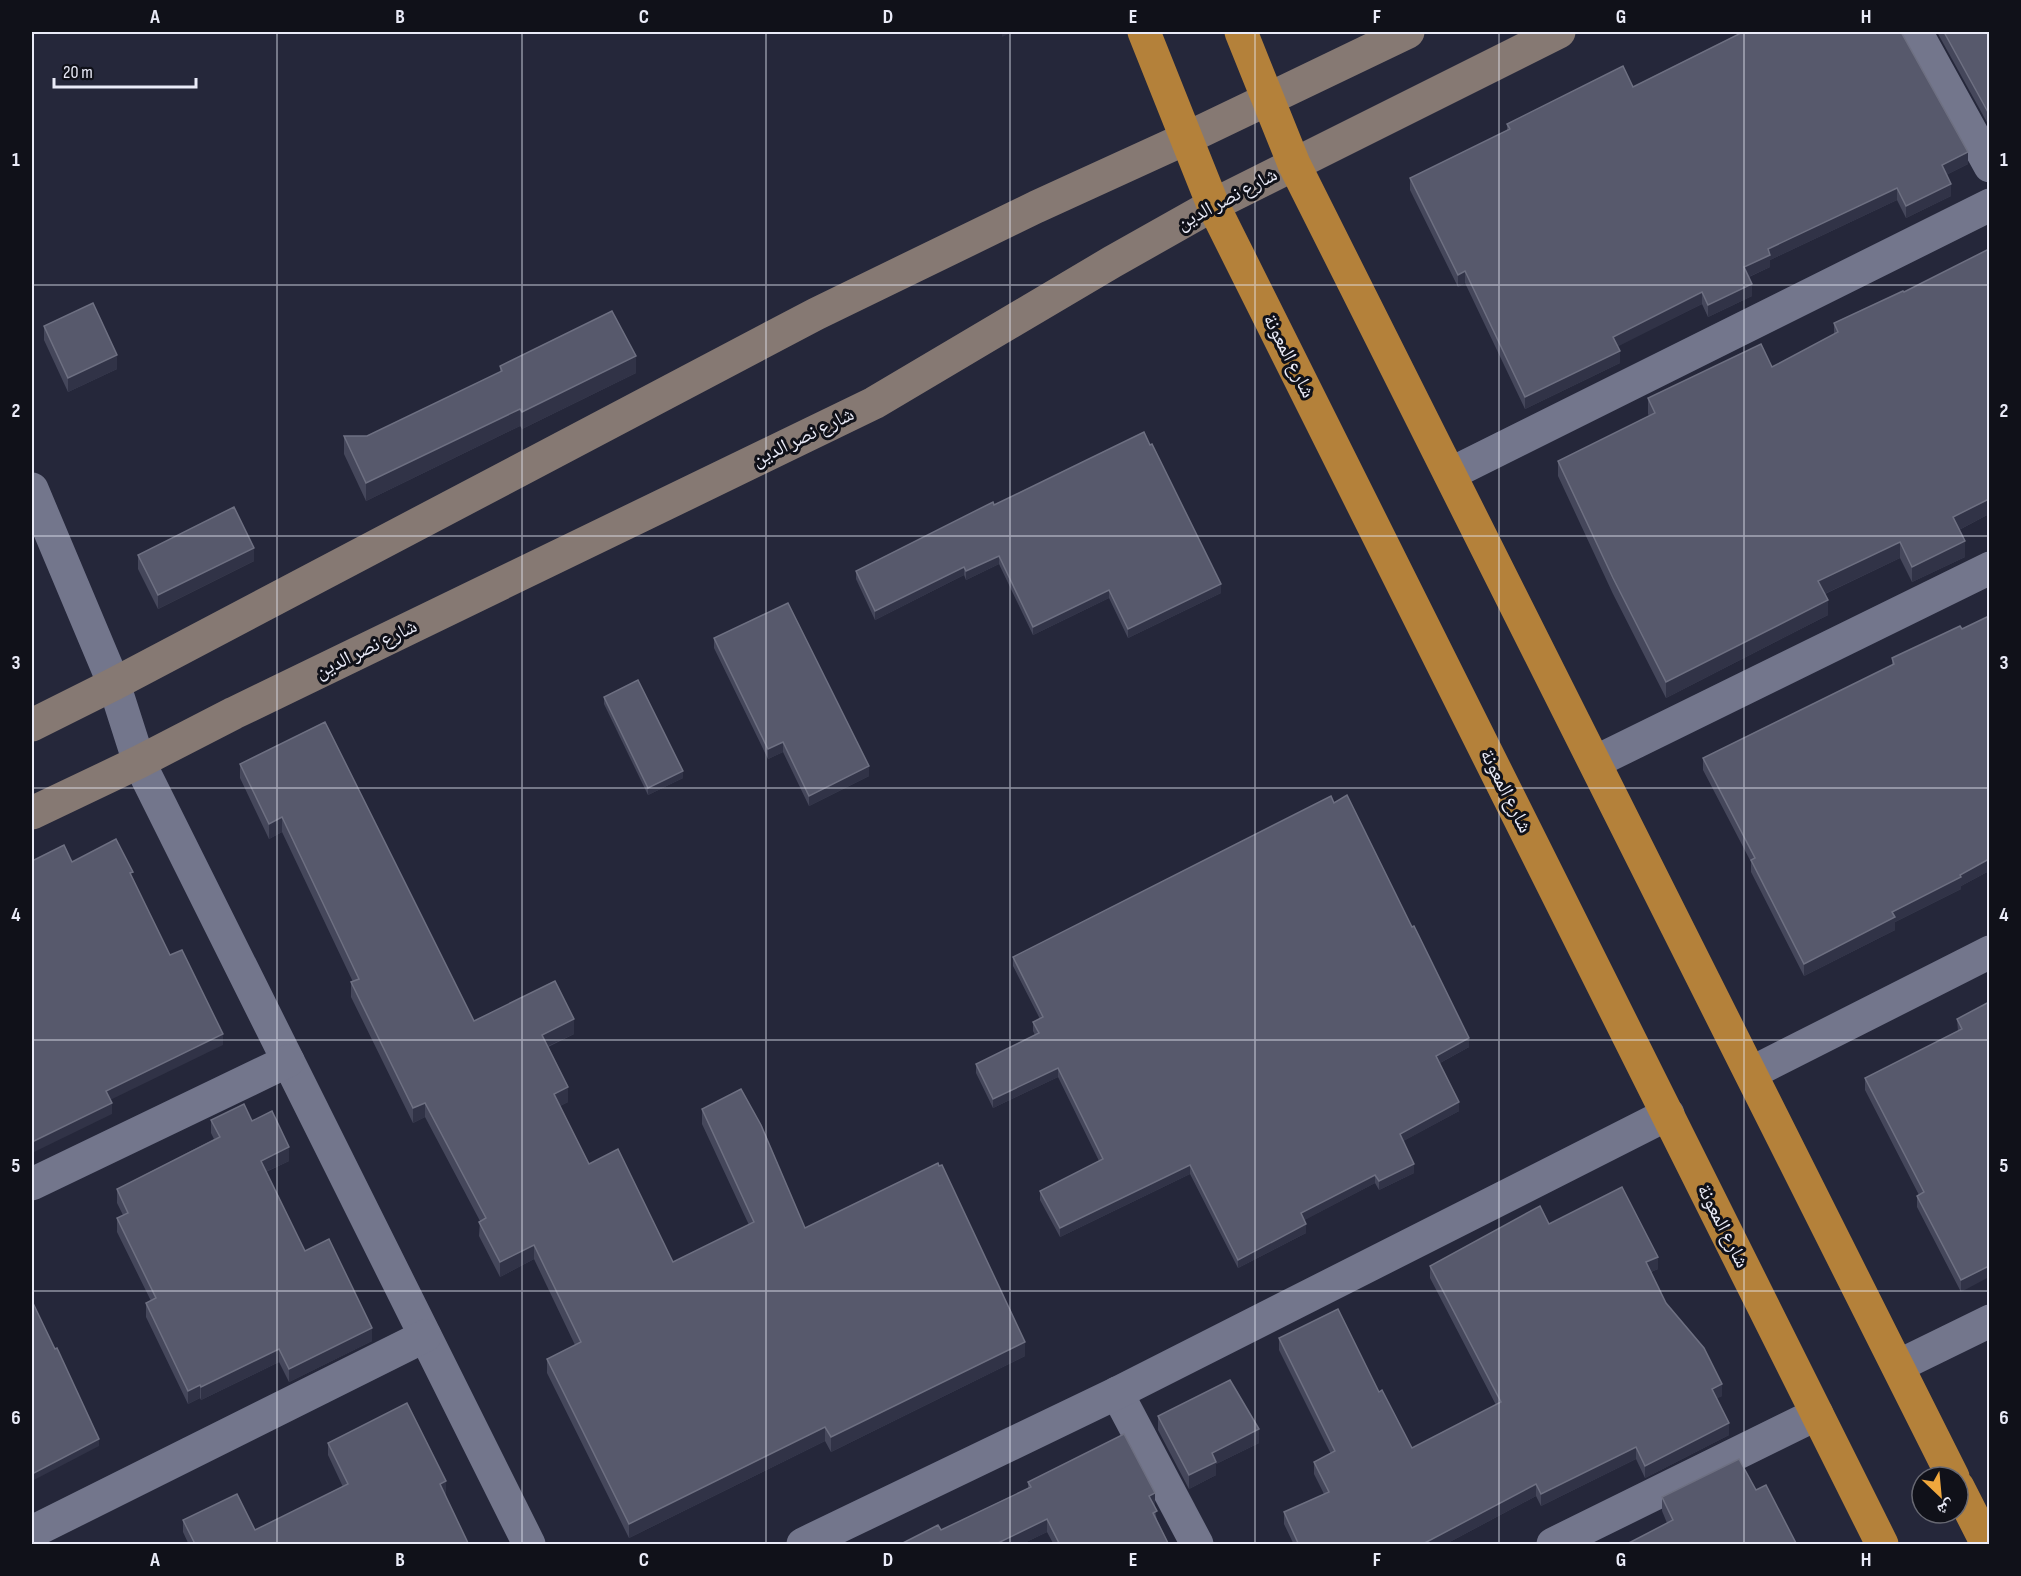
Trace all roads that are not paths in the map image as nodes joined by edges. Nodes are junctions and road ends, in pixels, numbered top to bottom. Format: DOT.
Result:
graph roads {
  1 [pos="1144,32"];
  2 [pos="1240,32"];
  3 [pos="1408,32"];
  4 [pos="1559,32"];
  5 [pos="1916,32"];
  6 [pos="1267,98"];
  7 [pos="1187,138"];
  8 [pos="1294,164"];
  9 [pos="1989,166"];
  10 [pos="1213,205"];
  11 [pos="1989,205"];
  12 [pos="1450,474"];
  13 [pos="35,506"];
  14 [pos="1989,568"];
  15 [pos="114,684"];
  16 [pos="32,725"];
  17 [pos="139,762"];
  18 [pos="1594,762"];
  19 [pos="32,813"];
  20 [pos="1989,952"];
  21 [pos="288,1061"];
  22 [pos="1751,1072"];
  23 [pos="1668,1114"];
  24 [pos="32,1184"];
  25 [pos="1989,1321"];
  26 [pos="425,1336"];
  27 [pos="1898,1366"];
  28 [pos="1117,1393"];
  29 [pos="1817,1414"];
  30 [pos="1947,1465"];
  31 [pos="1970,1510"];
  32 [pos="32,1532"];
  33 [pos="529,1545"];
  34 [pos="804,1545"];
  35 [pos="1197,1545"];
  36 [pos="1553,1545"];
  37 [pos="1882,1545"];
  38 [pos="1987,1545"];
  1 -- 7 [label="highway, شارع المعونة"];
  2 -- 6 [label="highway"];
  3 -- 6 [label="street"];
  4 -- 8 [label="street, شارع نصر الدين"];
  5 -- 9 [label="street"];
  6 -- 7 [label="street"];
  6 -- 8 [label="highway"];
  7 -- 10 [label="highway, شارع المعونة"];
  7 -- 15 [label="street"];
  8 -- 10 [label="street, شارع نصر الدين"];
  8 -- 12 [label="highway"];
  10 -- 17 [label="street, شارع نصر الدين"];
  10 -- 23 [label="highway, شارع المعونة"];
  11 -- 12 [label="street"];
  12 -- 18 [label="highway"];
  13 -- 15 [label="street"];
  14 -- 18 [label="street"];
  15 -- 16 [label="street"];
  15 -- 17 [label="street"];
  17 -- 19 [label="street, شارع نصر الدين"];
  17 -- 21 [label="street"];
  18 -- 22 [label="highway"];
  20 -- 22 [label="street"];
  21 -- 24 [label="street"];
  21 -- 26 [label="street"];
  22 -- 27 [label="highway"];
  23 -- 28 [label="street"];
  23 -- 29 [label="highway, شارع المعونة"];
  25 -- 27 [label="street"];
  26 -- 32 [label="street"];
  26 -- 33 [label="street"];
  27 -- 30 [label="highway"];
  28 -- 34 [label="street"];
  28 -- 35 [label="street"];
  29 -- 36 [label="street"];
  29 -- 37 [label="highway, شارع المعونة"];
  31 -- 38 [label="highway"];
}
